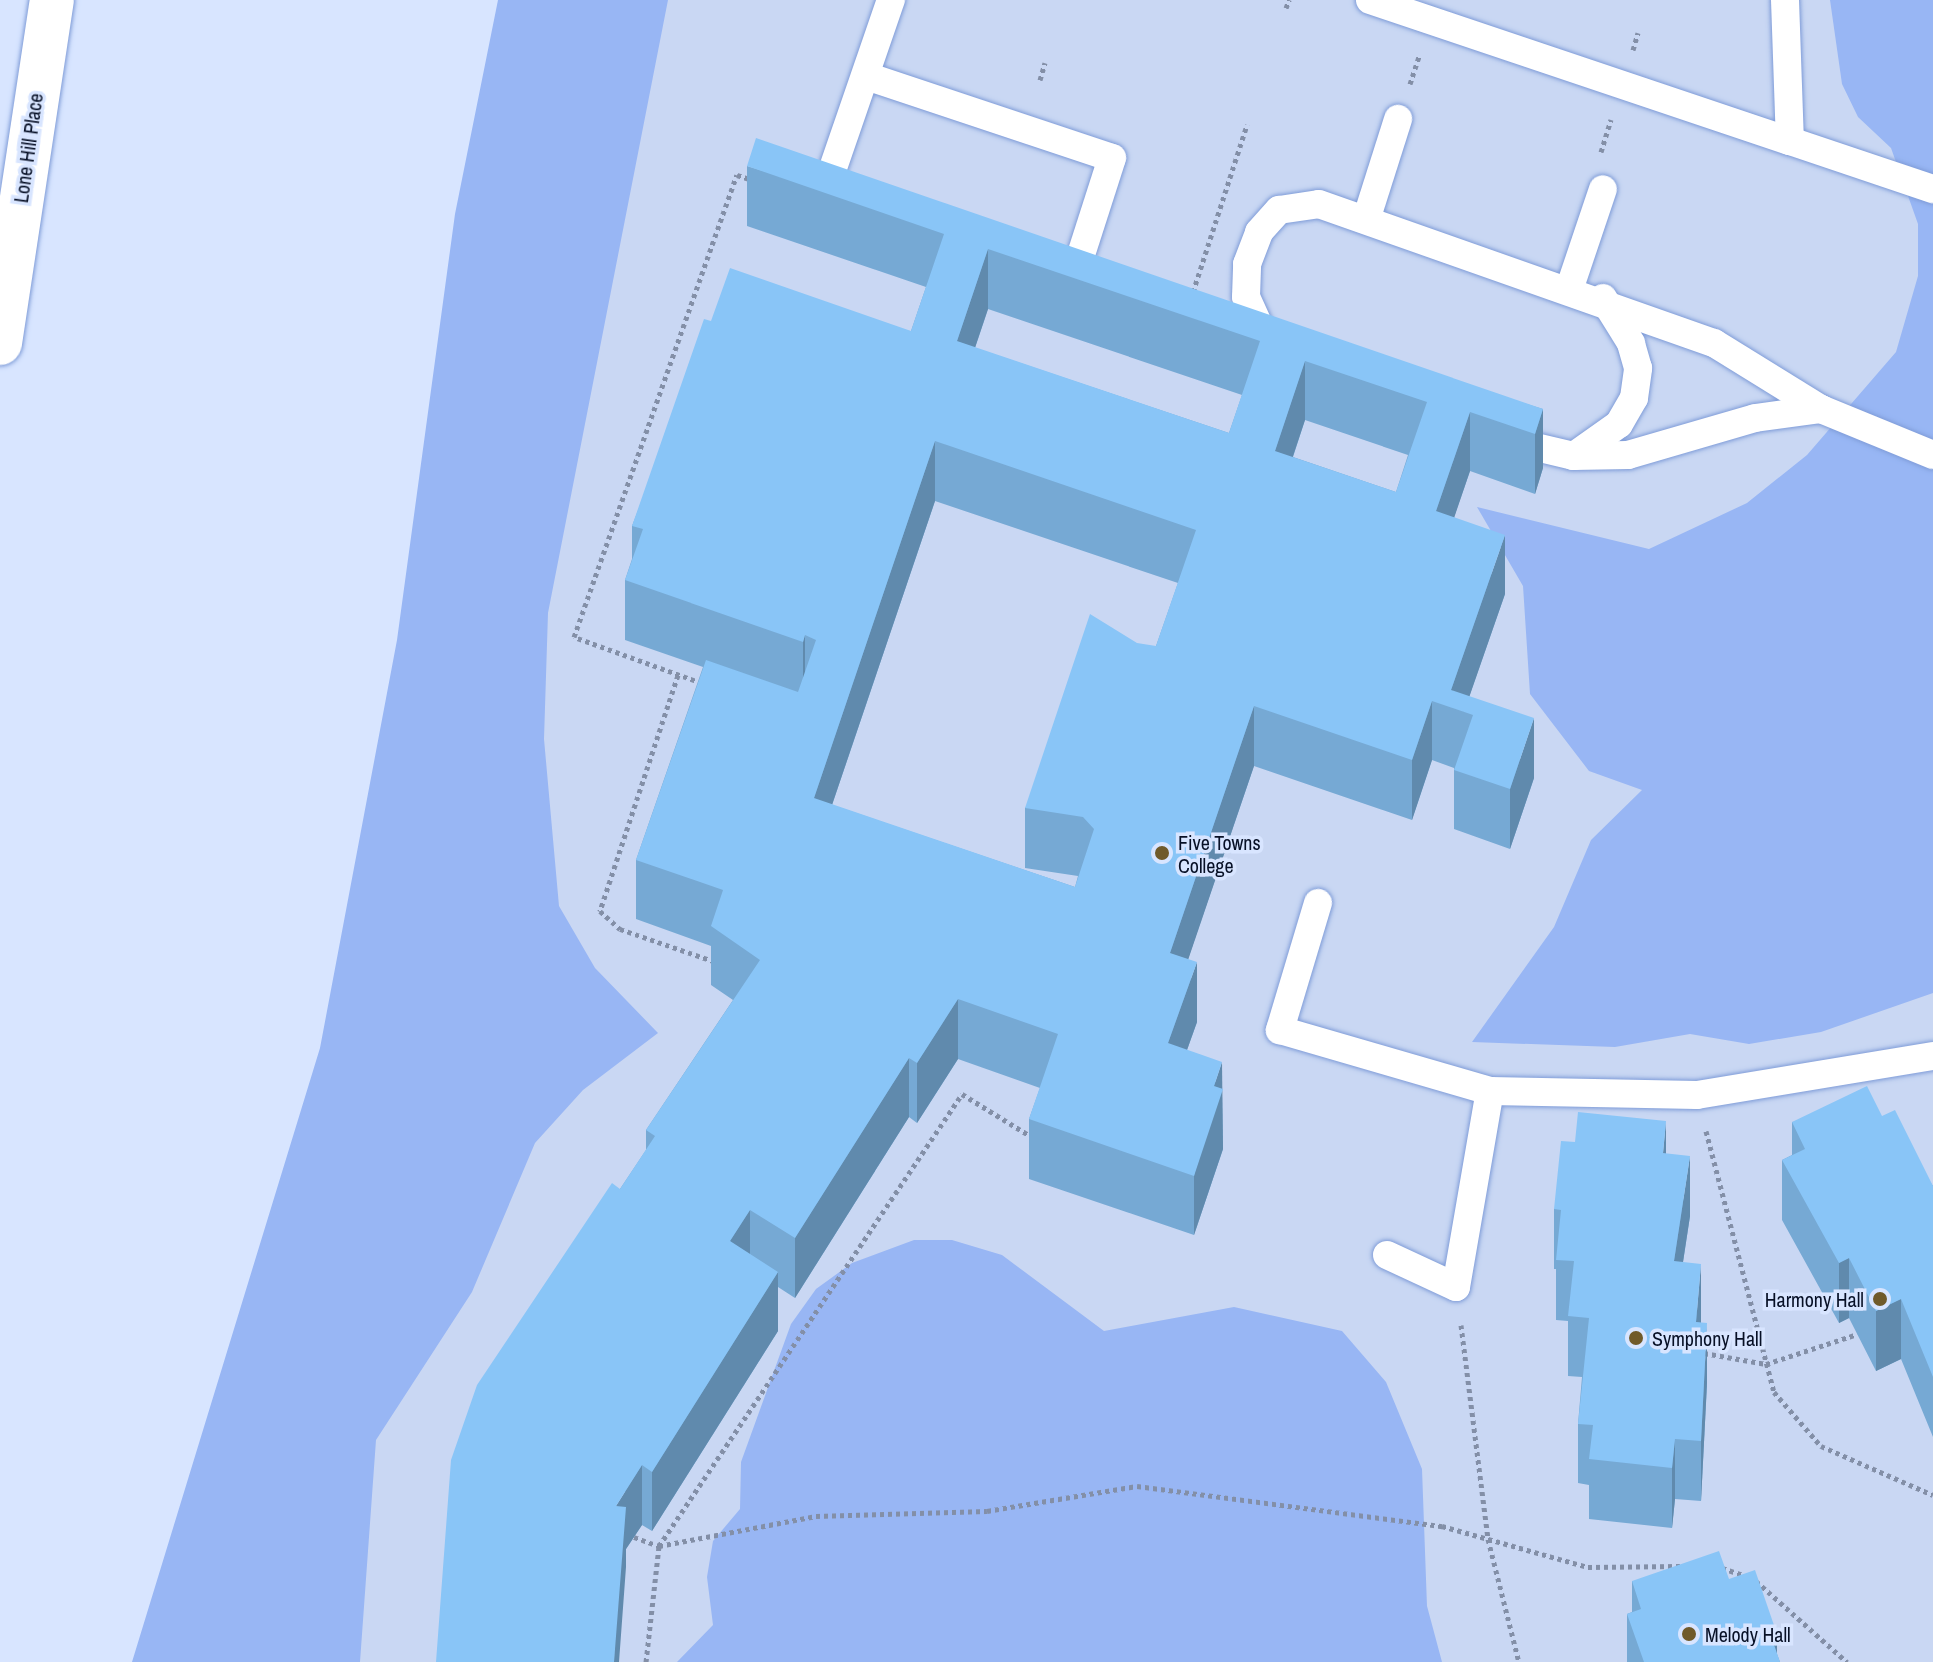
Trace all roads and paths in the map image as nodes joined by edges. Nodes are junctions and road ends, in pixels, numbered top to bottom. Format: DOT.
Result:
graph roads {
  1 [pos="52,0"];
  2 [pos="891,0"];
  3 [pos="1289,0"];
  4 [pos="1370,0"];
  5 [pos="1785,0"];
  6 [pos="1286,8"];
  7 [pos="1638,33"];
  8 [pos="1631,54"];
  9 [pos="1045,63"];
  10 [pos="866,76"];
  11 [pos="1040,80"];
  12 [pos="1398,119"];
  13 [pos="1247,125"];
  14 [pos="1790,141"];
  15 [pos="1603,189"];
  16 [pos="1933,189"];
  17 [pos="821,204"];
  18 [pos="850,214"];
  19 [pos="1367,217"];
  20 [pos="1040,280"];
  21 [pos="1570,287"];
  22 [pos="1069,290"];
  23 [pos="1603,298"];
  24 [pos="1097,300"];
  25 [pos="1189,305"];
  26 [pos="0,343"];
  27 [pos="1240,349"];
  28 [pos="1821,409"];
  29 [pos="1479,431"];
  30 [pos="1933,455"];
  31 [pos="1573,456"];
  32 [pos="678,675"];
  33 [pos="707,685"];
  34 [pos="1318,903"];
  35 [pos="719,963"];
  36 [pos="1933,1056"];
  37 [pos="1490,1091"];
  38 [pos="1697,1095"];
  39 [pos="1041,1142"];
  40 [pos="1387,1255"];
  41 [pos="1456,1287"];
  42 [pos="1857,1334"];
  43 [pos="1699,1352"];
  44 [pos="1766,1364"];
  45 [pos="1933,1495"];
  46 [pos="634,1537"];
  47 [pos="1488,1539"];
  48 [pos="659,1546"];
  49 [pos="1699,1566"];
  50 [pos="1715,1566"];
  51 [pos="646,1662"];
  52 [pos="1519,1662"];
  53 [pos="1847,1662"];
  1 -- 26 [label="street, Lone Hill Place"];
  2 -- 10 [label="lane"];
  3 -- 6 [label="path"];
  4 -- 14 [label="lane"];
  5 -- 14 [label="lane"];
  7 -- 8 [label="path"];
  9 -- 11 [label="path"];
  10 -- 17 [label="lane"];
  10 -- 22 [label="lane"];
  12 -- 19 [label="lane"];
  13 -- 25 [label="path"];
  14 -- 16 [label="lane"];
  15 -- 21 [label="lane"];
  17 -- 18 [label="lane"];
  17 -- 32 [label="path"];
  19 -- 21 [label="lane"];
  19 -- 27 [label="lane"];
  20 -- 22 [label="lane"];
  21 -- 23 [label="lane"];
  22 -- 24 [label="lane"];
  23 -- 28 [label="lane"];
  23 -- 31 [label="lane"];
  28 -- 30 [label="lane"];
  28 -- 31 [label="lane"];
  29 -- 31 [label="lane"];
  32 -- 33 [label="path"];
  32 -- 35 [label="path"];
  34 -- 37 [label="lane"];
  36 -- 38 [label="lane"];
  37 -- 38 [label="lane"];
  37 -- 41 [label="lane"];
  38 -- 44 [label="path"];
  39 -- 48 [label="path"];
  40 -- 41 [label="lane"];
  41 -- 47 [label="path"];
  42 -- 44 [label="path"];
  43 -- 44 [label="path"];
  44 -- 45 [label="path"];
  46 -- 48 [label="path"];
  47 -- 48 [label="path"];
  47 -- 49 [label="path"];
  47 -- 52 [label="path"];
  48 -- 51 [label="path"];
  50 -- 53 [label="path"];
}
